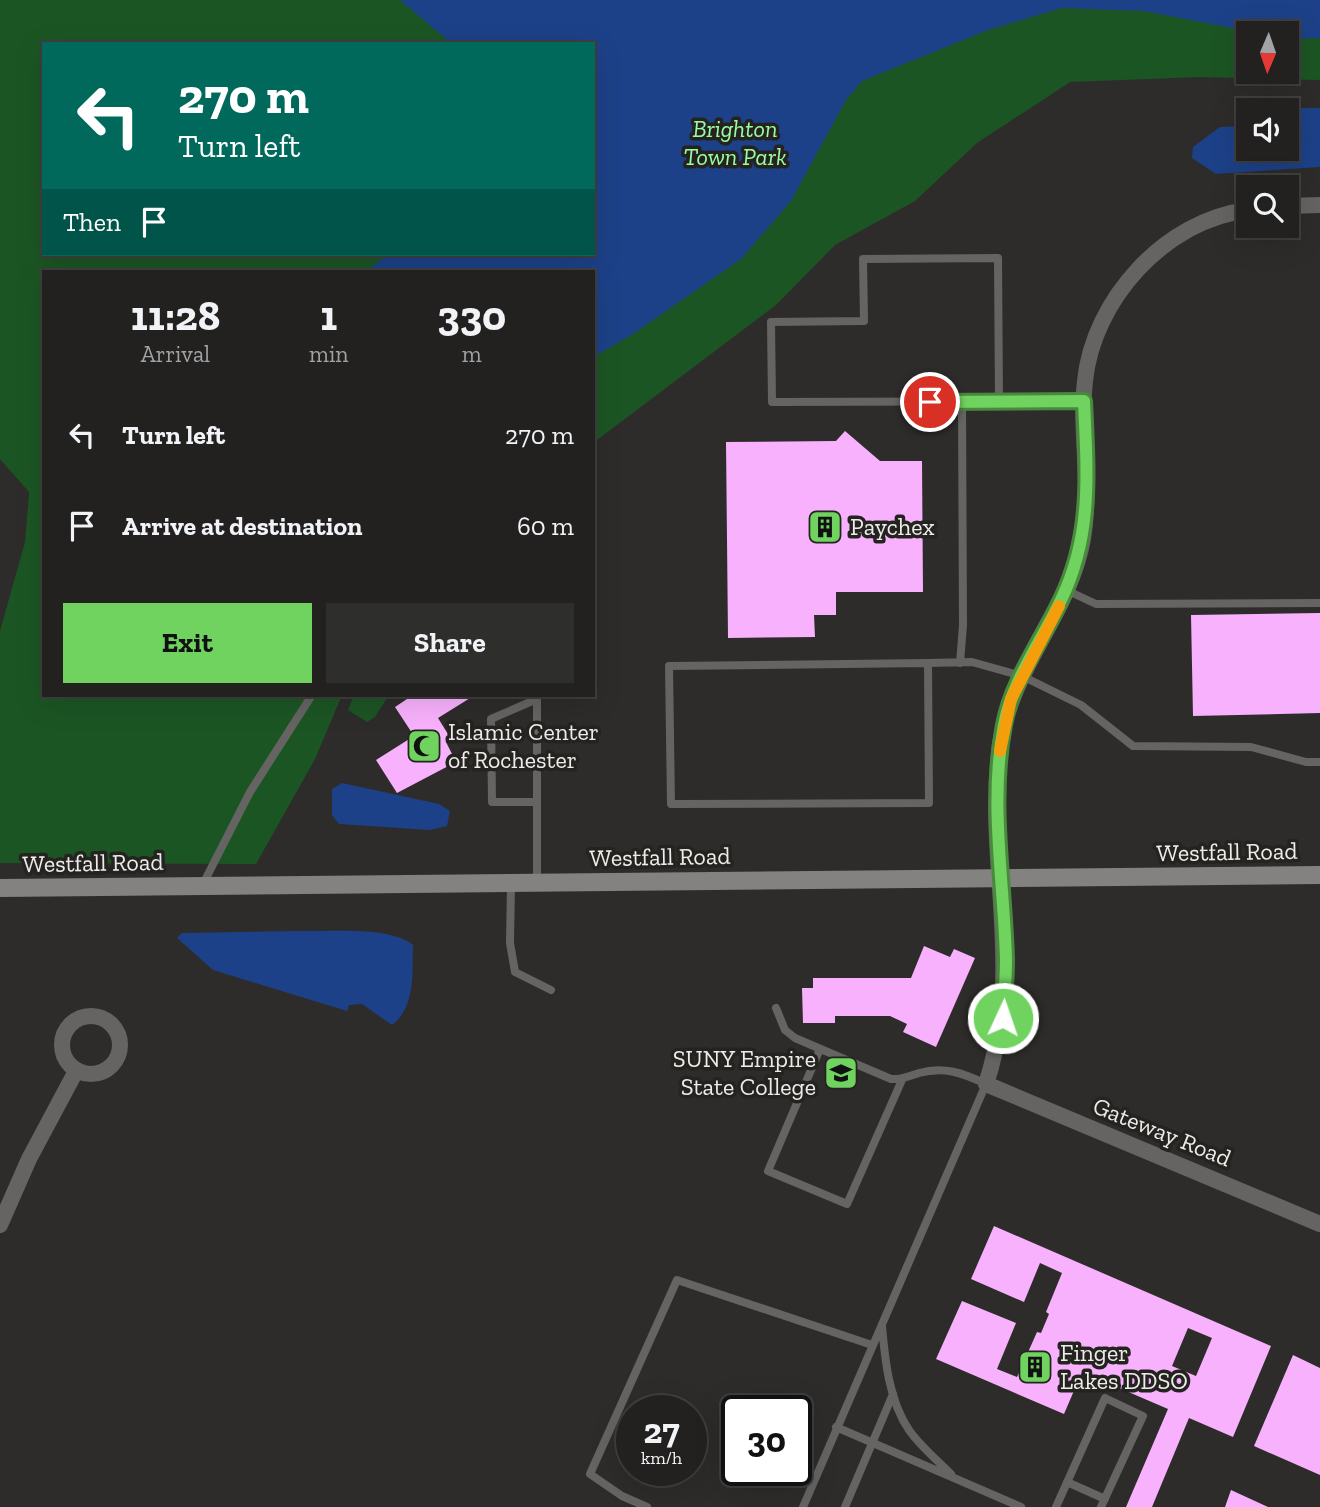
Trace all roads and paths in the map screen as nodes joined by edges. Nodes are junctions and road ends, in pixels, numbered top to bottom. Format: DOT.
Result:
graph roads {
  1 [pos="1320,205"];
  2 [pos="1299,206"];
  3 [pos="1236,213"];
  4 [pos="962,401"];
  5 [pos="999,401"];
  6 [pos="1084,401"];
  7 [pos="1066,590"];
  8 [pos="1320,603"];
  9 [pos="928,663"];
  10 [pos="960,663"];
  11 [pos="1022,676"];
  12 [pos="311,697"];
  13 [pos="537,697"];
  14 [pos="1320,762"];
  15 [pos="537,802"];
  16 [pos="1320,875"];
  17 [pos="1002,878"];
  18 [pos="537,883"];
  19 [pos="511,884"];
  20 [pos="202,886"];
  21 [pos="0,888"];
  22 [pos="551,990"];
  23 [pos="776,1007"];
  24 [pos="820,1049"];
  25 [pos="76,1070"];
  26 [pos="902,1080"];
  27 [pos="986,1084"];
  28 [pos="1320,1224"];
  29 [pos="0,1225"];
  30 [pos="882,1323"];
  31 [pos="872,1345"];
  32 [pos="893,1394"];
  33 [pos="836,1427"];
  34 [pos="872,1442"];
  35 [pos="956,1479"];
  36 [pos="1067,1482"];
  37 [pos="1103,1503"];
  38 [pos="646,1507"];
  39 [pos="803,1507"];
  40 [pos="845,1507"];
  41 [pos="1021,1507"];
  42 [pos="1056,1507"];
  1 -- 2 [label="street"];
  3 -- 6 [label="street"];
  4 -- 5 [label="lane"];
  4 -- 5 [label="lane"];
  4 -- 10 [label="lane"];
  5 -- 6 [label="lane"];
  6 -- 7 [label="street"];
  7 -- 8 [label="lane"];
  7 -- 11 [label="street"];
  9 -- 9 [label="lane"];
  9 -- 10 [label="lane"];
  10 -- 11 [label="lane"];
  11 -- 14 [label="lane"];
  11 -- 17 [label="street"];
  12 -- 20 [label="lane"];
  13 -- 15 [label="lane"];
  13 -- 15 [label="lane"];
  15 -- 18 [label="lane"];
  16 -- 17 [label="street, Westfall Road"];
  17 -- 18 [label="street, Westfall Road"];
  17 -- 27 [label="street"];
  18 -- 19 [label="street, Westfall Road"];
  19 -- 20 [label="street, Westfall Road"];
  19 -- 22 [label="lane"];
  20 -- 21 [label="street, Westfall Road"];
  23 -- 24 [label="lane"];
  24 -- 26 [label="lane"];
  24 -- 26 [label="lane"];
  25 -- 29 [label="street"];
  26 -- 27 [label="lane"];
  27 -- 28 [label="street, Gateway Road"];
  27 -- 30 [label="lane"];
  30 -- 31 [label="lane"];
  30 -- 32 [label="lane"];
  31 -- 33 [label="lane"];
  31 -- 38 [label="lane"];
  32 -- 34 [label="lane"];
  32 -- 35 [label="lane"];
  33 -- 34 [label="lane"];
  33 -- 39 [label="lane"];
  34 -- 35 [label="lane"];
  34 -- 40 [label="lane"];
  35 -- 41 [label="lane"];
  36 -- 37 [label="lane"];
  36 -- 37 [label="lane"];
  36 -- 42 [label="lane"];
}
